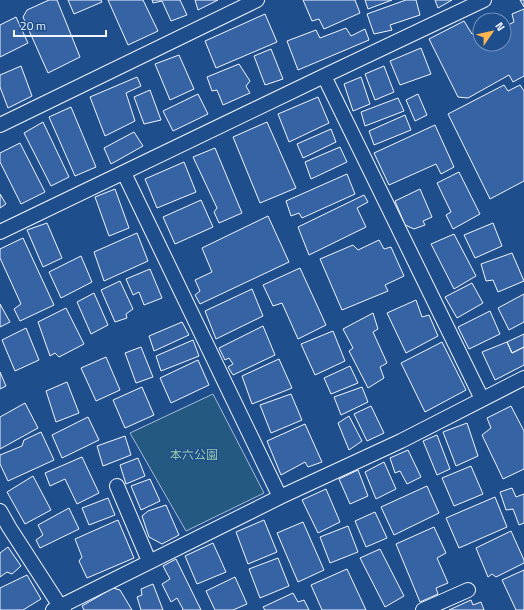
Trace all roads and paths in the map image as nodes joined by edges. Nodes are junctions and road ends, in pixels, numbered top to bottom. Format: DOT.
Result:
graph roads {
  1 [pos="257,0"];
  2 [pos="484,0"];
  3 [pos="324,76"];
  4 [pos="0,125"];
  5 [pos="124,173"];
  6 [pos="0,232"];
  7 [pos="524,378"];
  8 [pos="482,399"];
  9 [pos="117,486"];
  10 [pos="280,497"];
  11 [pos="0,511"];
  12 [pos="149,561"];
  13 [pos="468,590"];
  14 [pos="59,609"];
  15 [pos="423,610"];
  1 -- 4 [label="lane"];
  2 -- 3 [label="lane"];
  3 -- 5 [label="lane"];
  3 -- 8 [label="lane"];
  5 -- 6 [label="lane"];
  5 -- 10 [label="lane"];
  7 -- 8 [label="lane"];
  8 -- 10 [label="lane"];
  9 -- 12 [label="lane"];
  10 -- 12 [label="lane"];
  11 -- 14 [label="lane"];
  12 -- 14 [label="lane"];
  13 -- 15 [label="lane"];
}
